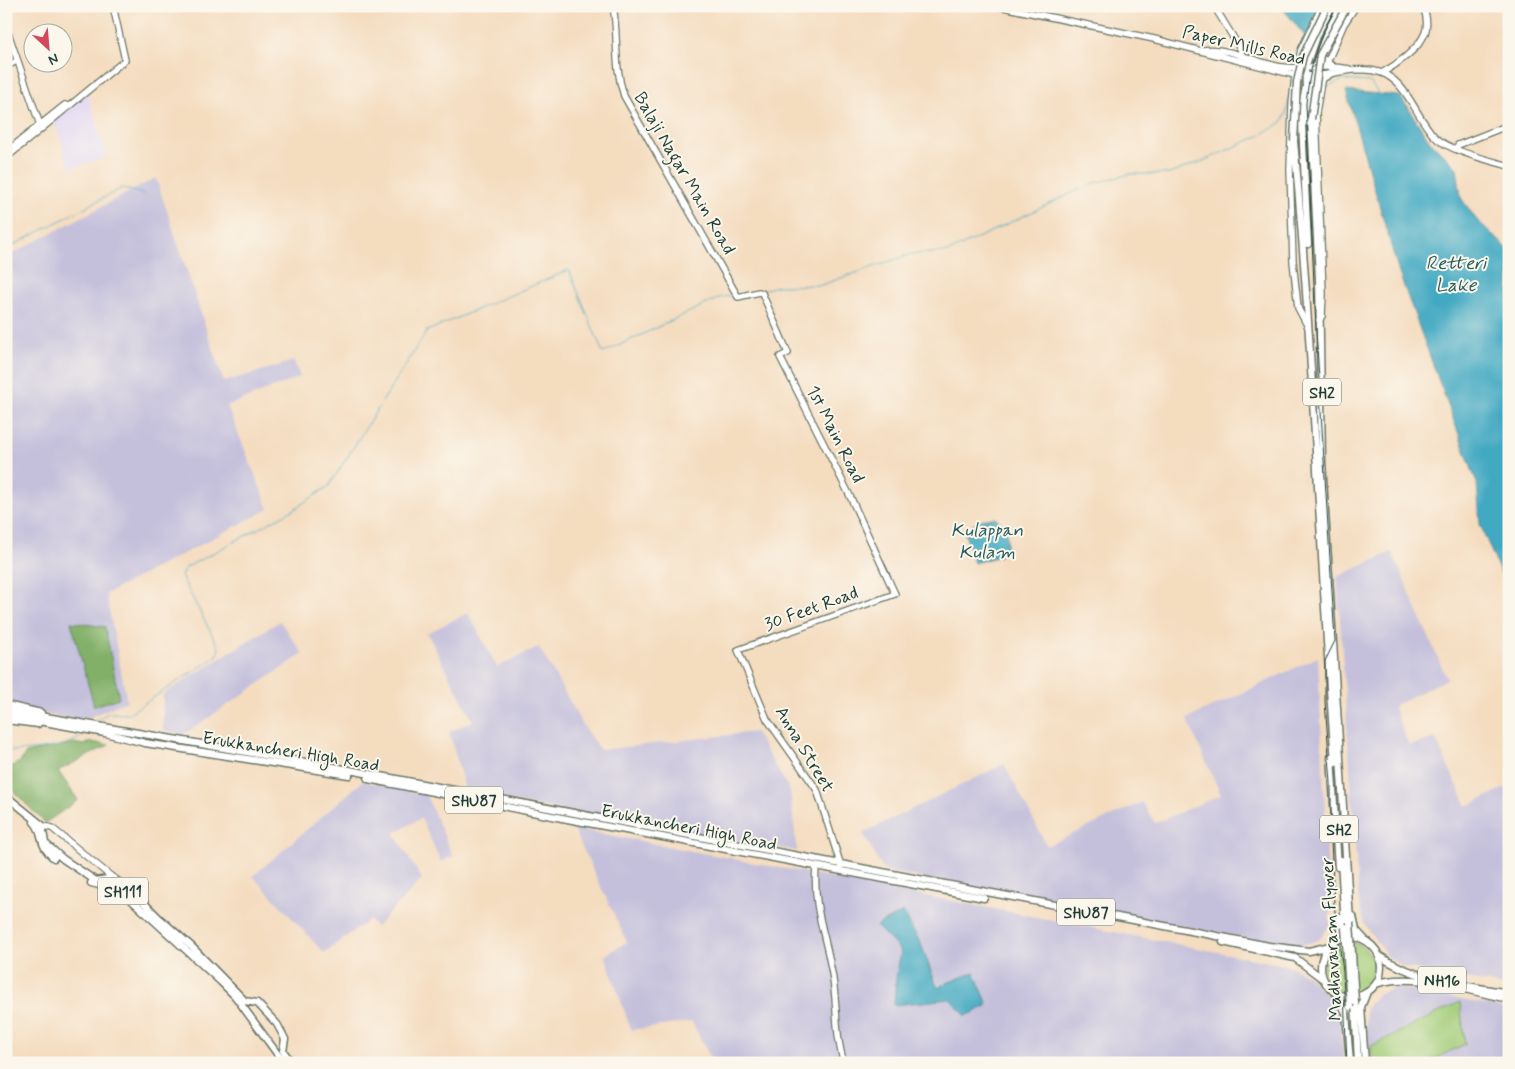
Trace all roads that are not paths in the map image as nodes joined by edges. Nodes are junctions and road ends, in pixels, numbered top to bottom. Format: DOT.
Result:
graph roads {
  1 [pos="113,6"];
  2 [pos="613,6"];
  3 [pos="998,6"];
  4 [pos="1214,6"];
  5 [pos="1322,6"];
  6 [pos="1327,6"];
  7 [pos="1332,6"];
  8 [pos="1342,6"];
  9 [pos="1347,6"];
  10 [pos="1356,6"];
  11 [pos="1424,6"];
  12 [pos="6,27"];
  13 [pos="1311,48"];
  14 [pos="1202,50"];
  15 [pos="1301,50"];
  16 [pos="1318,55"];
  17 [pos="1241,56"];
  18 [pos="125,59"];
  19 [pos="17,61"];
  20 [pos="6,66"];
  21 [pos="1314,68"];
  22 [pos="1332,70"];
  23 [pos="1324,71"];
  24 [pos="1295,72"];
  25 [pos="1304,72"];
  26 [pos="1382,73"];
  27 [pos="1312,76"];
  28 [pos="1311,86"];
  29 [pos="1292,112"];
  30 [pos="1302,121"];
  31 [pos="1291,122"];
  32 [pos="40,125"];
  33 [pos="1509,125"];
  34 [pos="1302,130"];
  35 [pos="1456,148"];
  36 [pos="6,152"];
  37 [pos="6,158"];
  38 [pos="1509,166"];
  39 [pos="761,292"];
  40 [pos="1307,311"];
  41 [pos="1320,311"];
  42 [pos="1319,320"];
  43 [pos="1308,328"];
  44 [pos="895,594"];
  45 [pos="738,650"];
  46 [pos="6,705"];
  47 [pos="6,710"];
  48 [pos="6,715"];
  49 [pos="43,719"];
  50 [pos="6,720"];
  51 [pos="1336,728"];
  52 [pos="105,730"];
  53 [pos="6,798"];
  54 [pos="519,806"];
  55 [pos="39,825"];
  56 [pos="816,866"];
  57 [pos="841,866"];
  58 [pos="113,878"];
  59 [pos="1338,940"];
  60 [pos="1366,941"];
  61 [pos="1330,946"];
  62 [pos="1303,951"];
  63 [pos="1378,955"];
  64 [pos="1300,961"];
  65 [pos="1323,979"];
  66 [pos="1376,984"];
  67 [pos="1367,992"];
  68 [pos="1336,993"];
  69 [pos="1509,993"];
  70 [pos="1509,999"];
  71 [pos="284,1063"];
  72 [pos="292,1063"];
  73 [pos="844,1063"];
  74 [pos="1351,1063"];
  75 [pos="1358,1063"];
  76 [pos="1365,1063"];
  1 -- 18 [label="main road"];
  2 -- 39 [label="main road, Balaji Nagar Main Road"];
  3 -- 14 [label="main road, Paper Mills Road"];
  4 -- 17 [label="main road"];
  5 -- 15 [label="main road"];
  6 -- 40 [label="main road, SH2, bridge"];
  7 -- 13 [label="main road"];
  8 -- 16 [label="main road"];
  9 -- 41 [label="main road, SH2, bridge"];
  10 -- 23 [label="main road"];
  11 -- 26 [label="main road"];
  12 -- 19 [label="main road"];
  13 -- 15 [label="main road"];
  13 -- 25 [label="main road"];
  14 -- 17 [label="main road, Paper Mills Road"];
  14 -- 24 [label="main road, Paper Mills Road"];
  15 -- 24 [label="main road"];
  16 -- 21 [label="main road"];
  16 -- 23 [label="main road"];
  17 -- 24 [label="main road, Paper Mills Road"];
  18 -- 32 [label="main road"];
  18 -- 37 [label="main road"];
  19 -- 20 [label="main road"];
  19 -- 32 [label="main road"];
  21 -- 23 [label="main road, Paper Mills Road"];
  21 -- 25 [label="main road, Paper Mills Road"];
  21 -- 27 [label="main road"];
  22 -- 23 [label="main road"];
  22 -- 23 [label="main road"];
  22 -- 26 [label="main road"];
  23 -- 27 [label="main road, Paper Mills Road"];
  23 -- 28 [label="main road"];
  23 -- 42 [label="main road"];
  24 -- 25 [label="main road, Paper Mills Road"];
  24 -- 29 [label="main road"];
  25 -- 27 [label="main road, Paper Mills Road"];
  25 -- 30 [label="main road"];
  26 -- 35 [label="main road"];
  27 -- 28 [label="main road"];
  28 -- 41 [label="main road"];
  29 -- 30 [label="main road"];
  29 -- 31 [label="main road"];
  30 -- 34 [label="main road"];
  31 -- 34 [label="main road"];
  31 -- 43 [label="main road"];
  32 -- 36 [label="main road"];
  33 -- 35 [label="main road"];
  34 -- 40 [label="main road"];
  35 -- 38 [label="main road"];
  39 -- 44 [label="main road, 1st Main Road"];
  40 -- 43 [label="main road, SH2"];
  41 -- 42 [label="main road, SH2"];
  42 -- 51 [label="main road, SH2"];
  43 -- 51 [label="main road, SH2"];
  44 -- 45 [label="main road, 30 Feet Road"];
  45 -- 57 [label="main road, Anna Street"];
  46 -- 49 [label="main road"];
  47 -- 49 [label="main road, SHU87"];
  48 -- 49 [label="main road, SHU87"];
  49 -- 50 [label="main road"];
  49 -- 52 [label="main road, SHU87"];
  49 -- 52 [label="main road, Erukkancheri High Road / SHU87"];
  51 -- 59 [label="main road"];
  51 -- 60 [label="main road"];
  51 -- 74 [label="main road, Madhavaram Flyover / SH2, bridge"];
  51 -- 75 [label="main road, Madhavaram Flyover / SH2, bridge"];
  52 -- 54 [label="main road, Erukkancheri High Road / SHU87"];
  53 -- 55 [label="main road"];
  54 -- 56 [label="main road, Erukkancheri High Road / SHU87"];
  54 -- 57 [label="main road, SHU87"];
  55 -- 58 [label="main road"];
  55 -- 58 [label="main road, SH111"];
  55 -- 71 [label="main road, SH111"];
  56 -- 64 [label="main road, Erukkancheri High Road / SHU87"];
  56 -- 73 [label="main road"];
  57 -- 62 [label="main road, SHU87"];
  58 -- 72 [label="main road, SH111"];
  59 -- 60 [label="main road"];
  59 -- 61 [label="main road, SHU87"];
  60 -- 63 [label="main road"];
  61 -- 62 [label="main road, SHU87"];
  61 -- 65 [label="main road"];
  62 -- 64 [label="main road"];
  63 -- 66 [label="main road"];
  63 -- 69 [label="main road, NH16"];
  64 -- 65 [label="main road, Erukkancheri High Road / SHU87"];
  65 -- 68 [label="main road, SHU87"];
  66 -- 67 [label="main road"];
  66 -- 70 [label="main road, NH16"];
  67 -- 68 [label="main road"];
  67 -- 76 [label="main road"];
  68 -- 74 [label="main road"];
}
